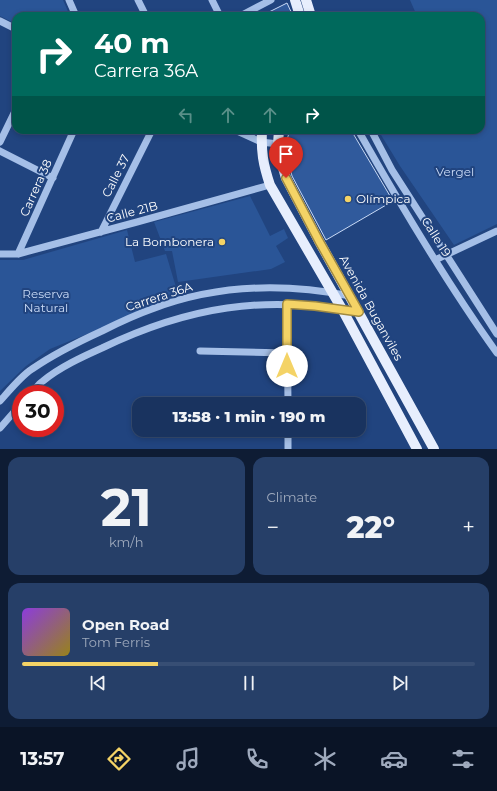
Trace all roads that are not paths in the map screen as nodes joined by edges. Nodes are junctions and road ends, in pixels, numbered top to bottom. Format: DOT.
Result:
graph roads {
  1 [pos="69,0"];
  2 [pos="138,0"];
  3 [pos="212,0"];
  4 [pos="271,0"];
  5 [pos="295,0"];
  6 [pos="306,0"];
  7 [pos="74,12"];
  8 [pos="144,12"];
  9 [pos="218,12"];
  10 [pos="248,12"];
  11 [pos="299,12"];
  12 [pos="310,12"];
  13 [pos="0,21"];
  14 [pos="12,27"];
  15 [pos="12,116"];
  16 [pos="72,134"];
  17 [pos="150,134"];
  18 [pos="244,134"];
  19 [pos="262,134"];
  20 [pos="279,134"];
  21 [pos="360,134"];
  22 [pos="373,134"];
  23 [pos="0,142"];
  24 [pos="261,142"];
  25 [pos="278,144"];
  26 [pos="0,151"];
  27 [pos="53,178"];
  28 [pos="270,184"];
  29 [pos="100,232"];
  30 [pos="497,232"];
  31 [pos="0,254"];
  32 [pos="18,254"];
  33 [pos="446,254"];
  34 [pos="435,260"];
  35 [pos="332,292"];
  36 [pos="350,296"];
  37 [pos="287,304"];
  38 [pos="342,309"];
  39 [pos="359,312"];
  40 [pos="497,334"];
  41 [pos="200,351"];
  42 [pos="287,353"];
  43 [pos="497,353"];
  44 [pos="39,385"];
  45 [pos="288,397"];
  46 [pos="0,401"];
  47 [pos="12,414"];
  48 [pos="0,428"];
  49 [pos="288,437"];
  50 [pos="288,449"];
  51 [pos="417,449"];
  52 [pos="434,449"];
  1 -- 7 [label="street"];
  2 -- 8 [label="street"];
  3 -- 9 [label="street"];
  4 -- 10 [label="street"];
  5 -- 11 [label="main road"];
  6 -- 12 [label="main road"];
  13 -- 14 [label="street"];
  15 -- 23 [label="street"];
  16 -- 27 [label="street, Carrera 38"];
  17 -- 29 [label="street, Calle 37"];
  18 -- 24 [label="street"];
  19 -- 24 [label="main road"];
  20 -- 25 [label="main road, Avenida Buganviles"];
  21 -- 34 [label="street, Calle 19"];
  22 -- 33 [label="street, Calle 19"];
  24 -- 25 [label="street"];
  24 -- 28 [label="main road"];
  25 -- 36 [label="main road, Avenida Buganviles"];
  26 -- 27 [label="street"];
  27 -- 32 [label="street, Carrera 38"];
  28 -- 29 [label="street, Calle 21B"];
  28 -- 35 [label="main road"];
  29 -- 32 [label="street, Calle 21B"];
  30 -- 33 [label="street"];
  31 -- 32 [label="street, Calle 21B"];
  33 -- 34 [label="street"];
  33 -- 40 [label="street, Calle 19"];
  34 -- 43 [label="street, Calle 19"];
  35 -- 36 [label="street, Carrera 36A"];
  35 -- 38 [label="main road"];
  35 -- 46 [label="street, Carrera 36A"];
  36 -- 39 [label="main road, Avenida Buganviles"];
  37 -- 38 [label="street, Carrera 36A"];
  37 -- 42 [label="street"];
  37 -- 44 [label="street, Carrera 36A"];
  38 -- 39 [label="street, Carrera 36A"];
  38 -- 51 [label="main road"];
  39 -- 52 [label="main road, Avenida Buganviles"];
  41 -- 42 [label="street"];
  42 -- 45 [label="street"];
  47 -- 48 [label="street"];
  49 -- 50 [label="street"];
}
